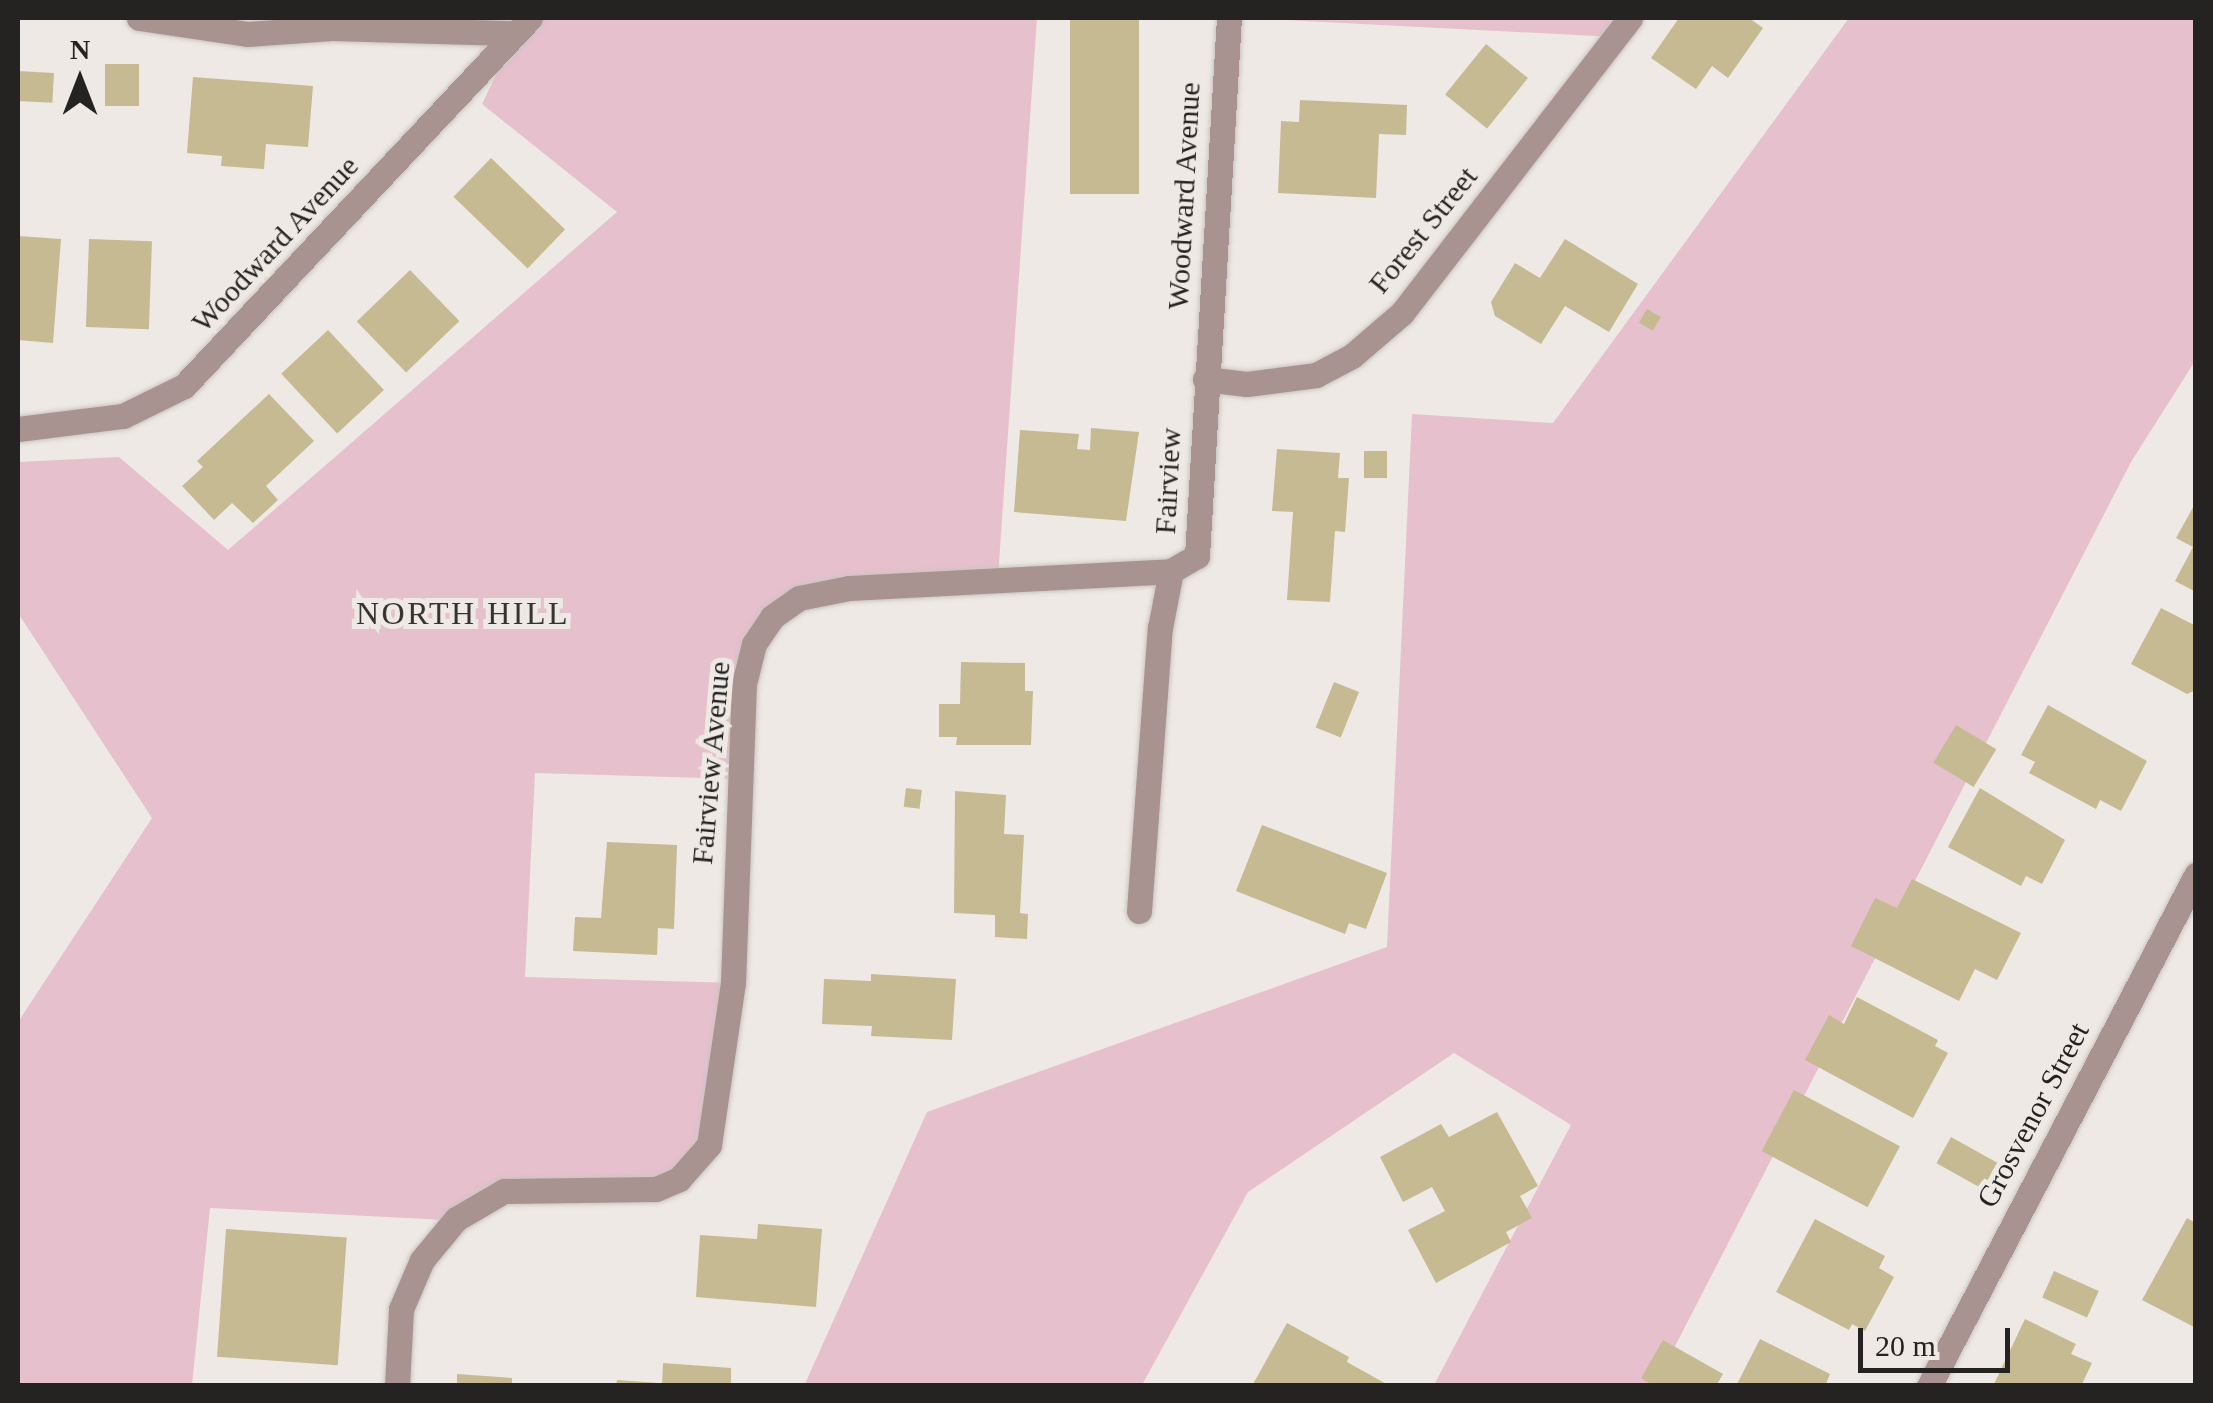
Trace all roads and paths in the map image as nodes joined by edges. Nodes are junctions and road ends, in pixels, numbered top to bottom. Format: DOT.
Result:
graph roads {
  1 [pos="139,18"];
  2 [pos="1229,18"];
  3 [pos="1630,18"];
  4 [pos="523,25"];
  5 [pos="1205,379"];
  6 [pos="18,429"];
  7 [pos="1171,571"];
  8 [pos="2196,875"];
  9 [pos="1139,911"];
  10 [pos="397,1386"];
  11 [pos="1928,1386"];
  1 -- 4 [label="street"];
  2 -- 5 [label="street, Woodward Avenue"];
  3 -- 5 [label="street, Forest Street"];
  4 -- 6 [label="street, Woodward Avenue"];
  5 -- 7 [label="street, Fairview"];
  7 -- 9 [label="street"];
  7 -- 10 [label="street, Fairview Avenue"];
  8 -- 11 [label="street, Grosvenor Street"];
}
